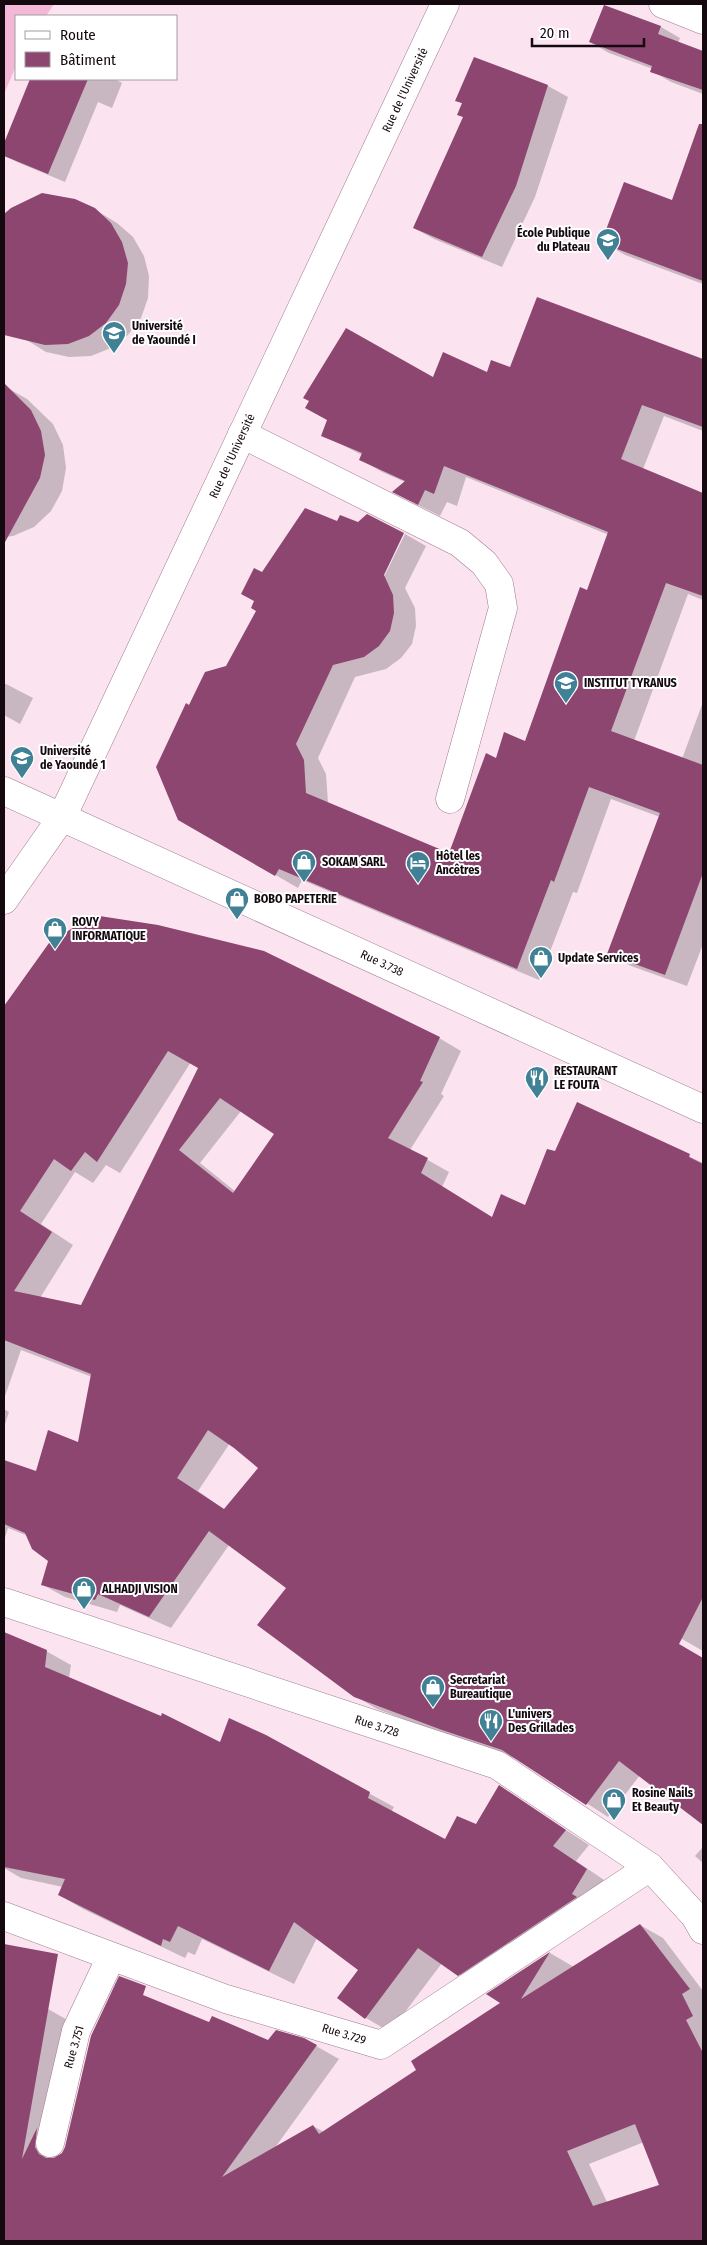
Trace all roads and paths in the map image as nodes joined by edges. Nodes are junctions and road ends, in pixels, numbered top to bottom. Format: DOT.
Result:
graph roads {
  1 [pos="446,4"];
  2 [pos="663,4"];
  3 [pos="703,20"];
  4 [pos="242,434"];
  5 [pos="4,791"];
  6 [pos="450,799"];
  7 [pos="62,817"];
  8 [pos="4,900"];
  9 [pos="703,1109"];
  10 [pos="4,1602"];
  11 [pos="650,1867"];
  12 [pos="4,1916"];
  13 [pos="700,1918"];
  14 [pos="111,1957"];
  15 [pos="50,2143"];
  1 -- 4 [label="street, Rue de l'Université"];
  2 -- 3 [label="street"];
  4 -- 6 [label="street"];
  4 -- 7 [label="street, Rue de l'Université"];
  5 -- 7 [label="street, Rue 3.738"];
  7 -- 8 [label="street, Rue de l'Université"];
  7 -- 9 [label="street, Rue 3.738"];
  10 -- 11 [label="street, Rue 3.728"];
  11 -- 13 [label="street, Rue 3.728"];
  11 -- 14 [label="street, Rue 3.729"];
  12 -- 14 [label="street, Rue 3.729"];
  14 -- 15 [label="street, Rue 3.751"];
}
